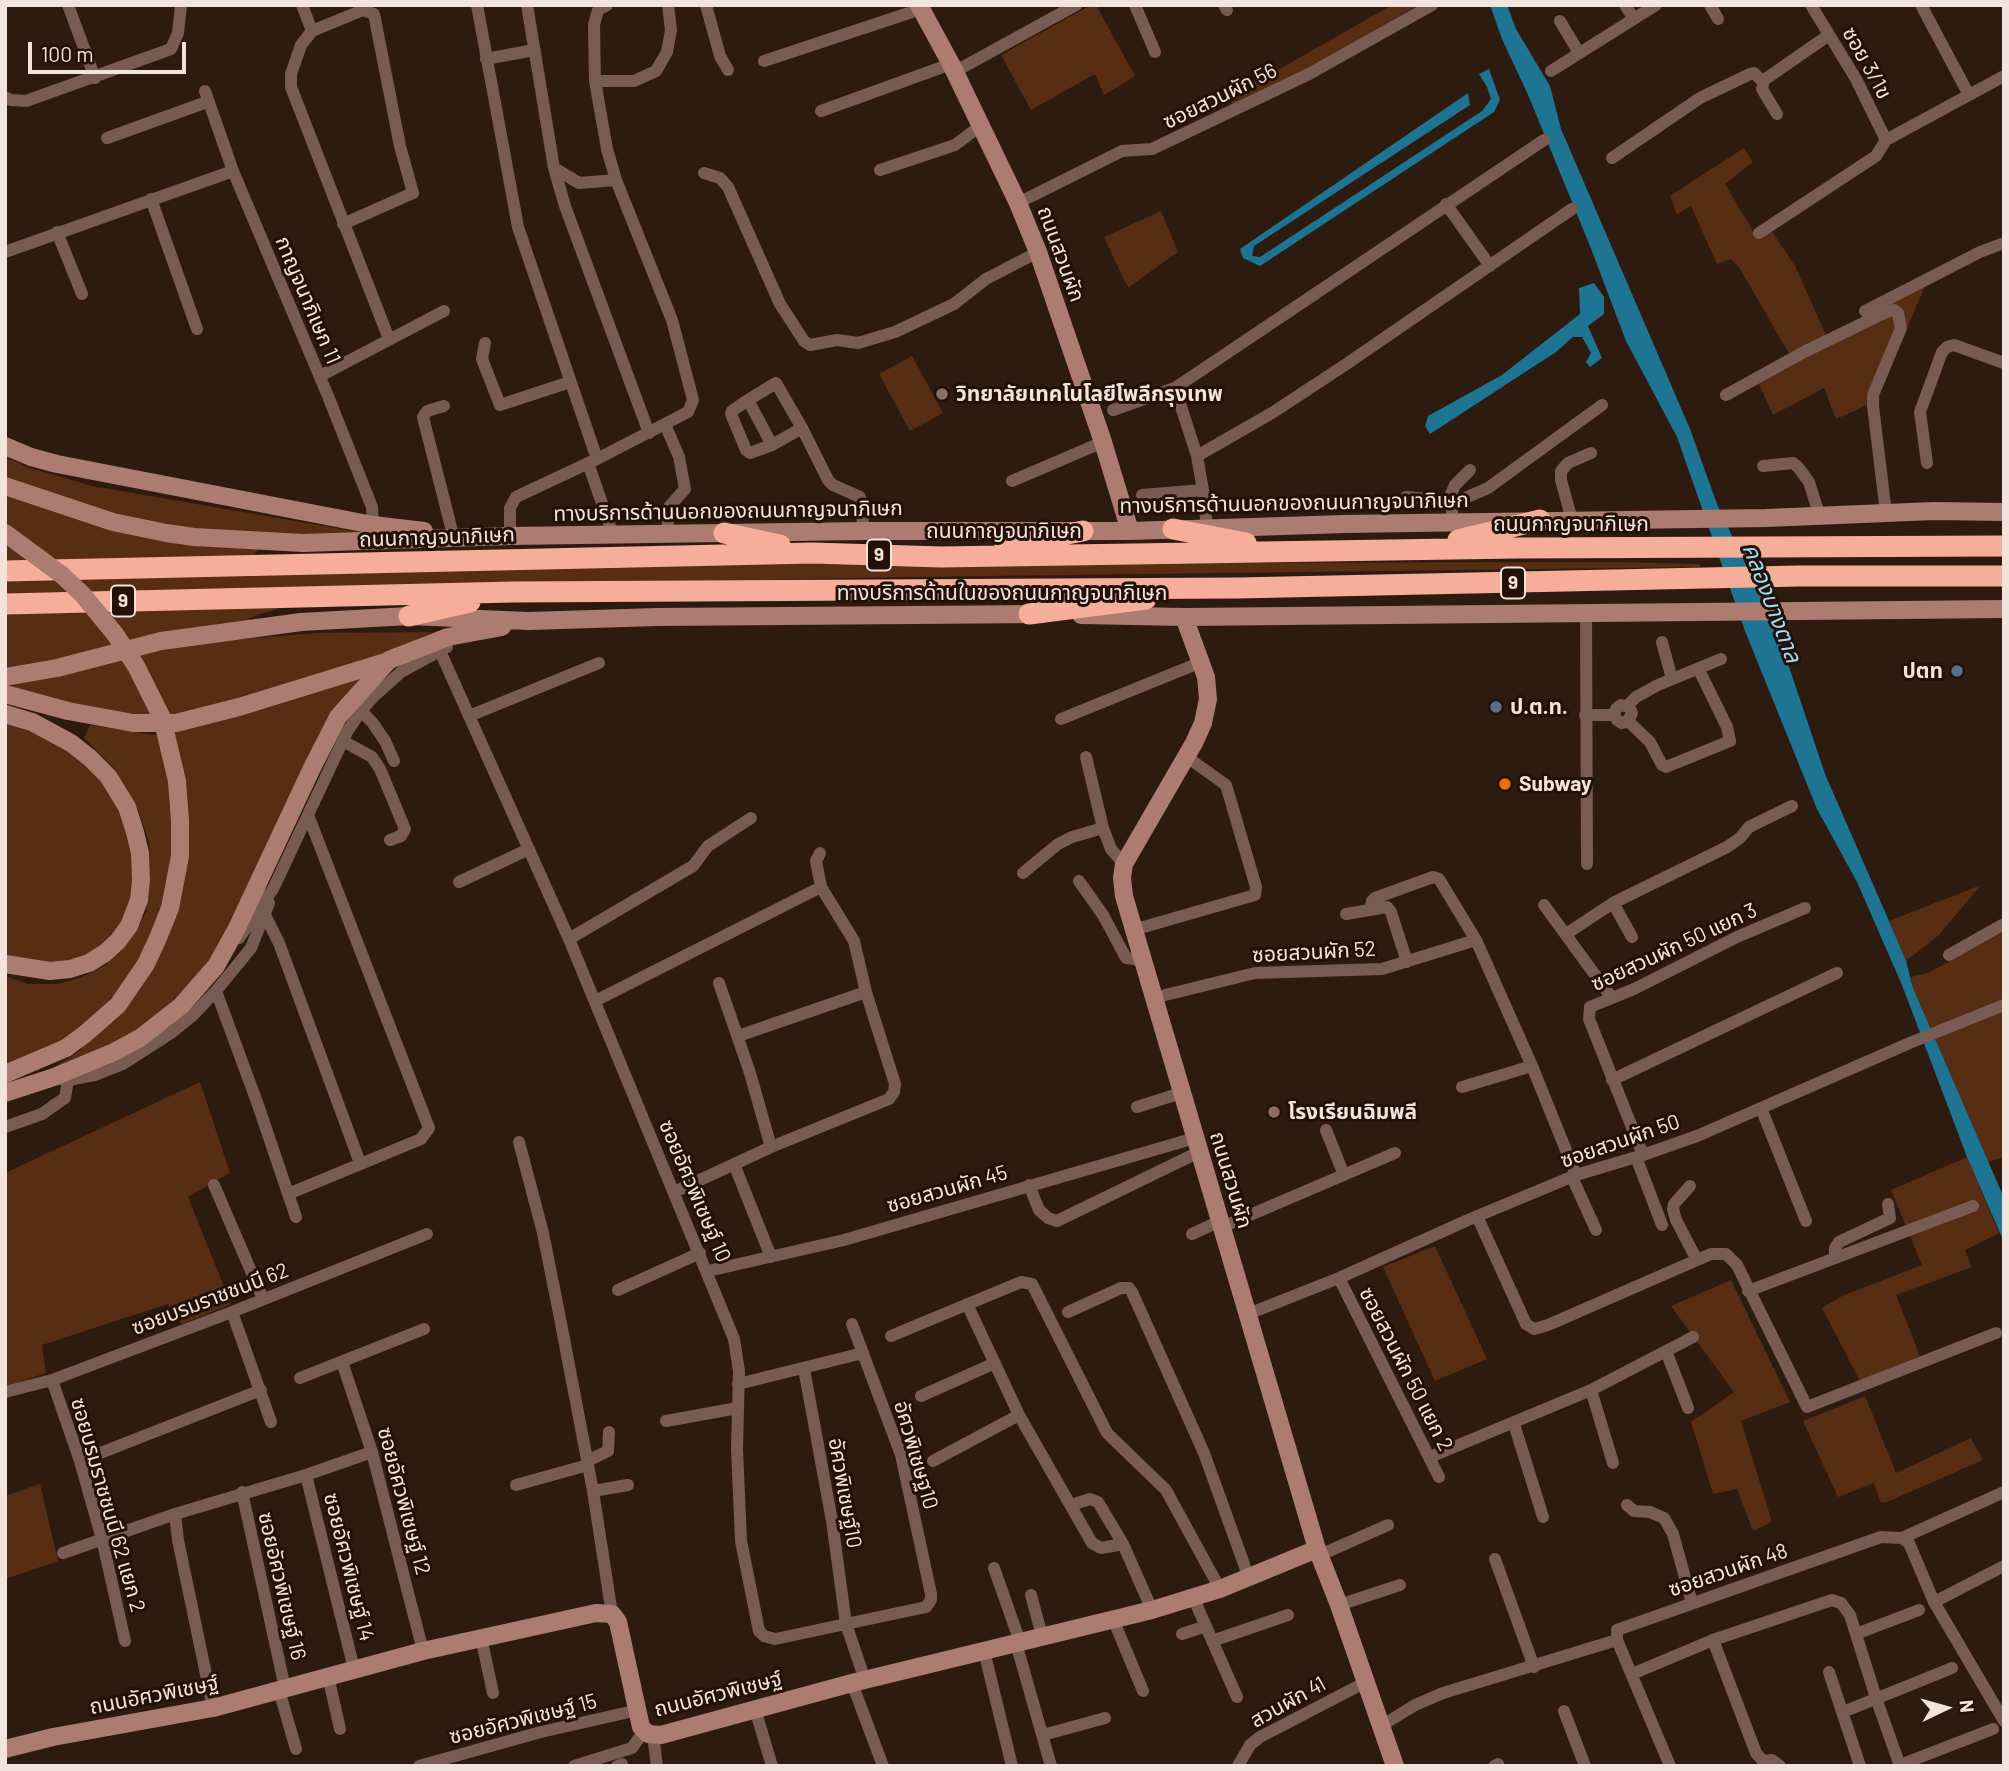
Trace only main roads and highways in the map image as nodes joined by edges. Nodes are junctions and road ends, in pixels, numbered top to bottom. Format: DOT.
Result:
graph roads {
  1 [pos="920,7"];
  2 [pos="5,446"];
  3 [pos="5,455"];
  4 [pos="31,457"];
  5 [pos="5,486"];
  6 [pos="2004,512"];
  7 [pos="1540,520"];
  8 [pos="1173,530"];
  9 [pos="1083,531"];
  10 [pos="1130,531"];
  11 [pos="5,533"];
  12 [pos="723,533"];
  13 [pos="476,538"];
  14 [pos="2004,546"];
  15 [pos="1419,550"];
  16 [pos="1296,551"];
  17 [pos="813,552"];
  18 [pos="951,556"];
  19 [pos="5,571"];
  20 [pos="2004,576"];
  21 [pos="1238,588"];
  22 [pos="513,592"];
  23 [pos="5,604"];
  24 [pos="2004,609"];
  25 [pos="1029,614"];
  26 [pos="409,616"];
  27 [pos="1184,617"];
  28 [pos="529,621"];
  29 [pos="113,653"];
  30 [pos="389,660"];
  31 [pos="5,665"];
  32 [pos="5,677"];
  33 [pos="5,694"];
  34 [pos="5,714"];
  35 [pos="5,964"];
  36 [pos="5,1074"];
  37 [pos="5,1093"];
  38 [pos="1318,1552"];
  39 [pos="5,1749"];
  40 [pos="1395,1766"];
  1 -- 10 [label="main road, ถนนสวนผัก"];
  2 -- 4 [label="main road"];
  3 -- 4 [label="main road"];
  4 -- 13 [label="main road"];
  5 -- 13 [label="main road, ทางบริการด้านนอกของถนนกาญจนาภิเษก"];
  6 -- 7 [label="main road, ทางบริการด้านนอกของถนนกาญจนาภิเษก"];
  7 -- 8 [label="main road, ทางบริการด้านนอกของถนนกาญจนาภิเษก"];
  7 -- 15 [label="highway"];
  8 -- 10 [label="main road, ทางบริการด้านนอกของถนนกาญจนาภิเษก"];
  8 -- 16 [label="highway"];
  9 -- 10 [label="main road, ทางบริการด้านนอกของถนนกาญจนาภิเษก"];
  9 -- 12 [label="main road, ทางบริการด้านนอกของถนนกาญจนาภิเษก"];
  9 -- 18 [label="highway"];
  11 -- 36 [label="main road, bridge"];
  12 -- 13 [label="main road, ทางบริการด้านนอกของถนนกาญจนาภิเษก"];
  12 -- 17 [label="highway"];
  14 -- 15 [label="highway, ถนนกาญจนาภิเษก / 9"];
  15 -- 16 [label="highway, ถนนกาญจนาภิเษก / 9"];
  16 -- 18 [label="highway, ถนนกาญจนาภิเษก / 9"];
  17 -- 18 [label="highway, ถนนกาญจนาภิเษก / 9"];
  17 -- 19 [label="highway, ถนนกาญจนาภิเษก / 9"];
  20 -- 21 [label="highway, 9"];
  21 -- 22 [label="highway, 9"];
  21 -- 25 [label="highway"];
  22 -- 23 [label="highway, 9"];
  22 -- 26 [label="highway"];
  24 -- 27 [label="main road, ทางบริการด้านในของถนนกาญจนาภิเษก"];
  25 -- 27 [label="main road, ทางบริการด้านในของถนนกาญจนาภิเษก"];
  25 -- 28 [label="main road, ทางบริการด้านในของถนนกาญจนาภิเษก"];
  26 -- 28 [label="main road, ทางบริการด้านในของถนนกาญจนาภิเษก"];
  26 -- 29 [label="main road, ทางบริการด้านในของถนนกาญจนาภิเษก"];
  27 -- 38 [label="main road, ถนนสวนผัก"];
  28 -- 30 [label="main road"];
  29 -- 31 [label="main road"];
  29 -- 32 [label="main road, ทางบริการด้านในของถนนกาญจนาภิเษก"];
  30 -- 33 [label="main road"];
  30 -- 37 [label="main road"];
  34 -- 35 [label="main road"];
  38 -- 39 [label="main road, ถนนอัศวพิเชษฐ์"];
  38 -- 40 [label="main road, ถนนสวนผัก"];
}
